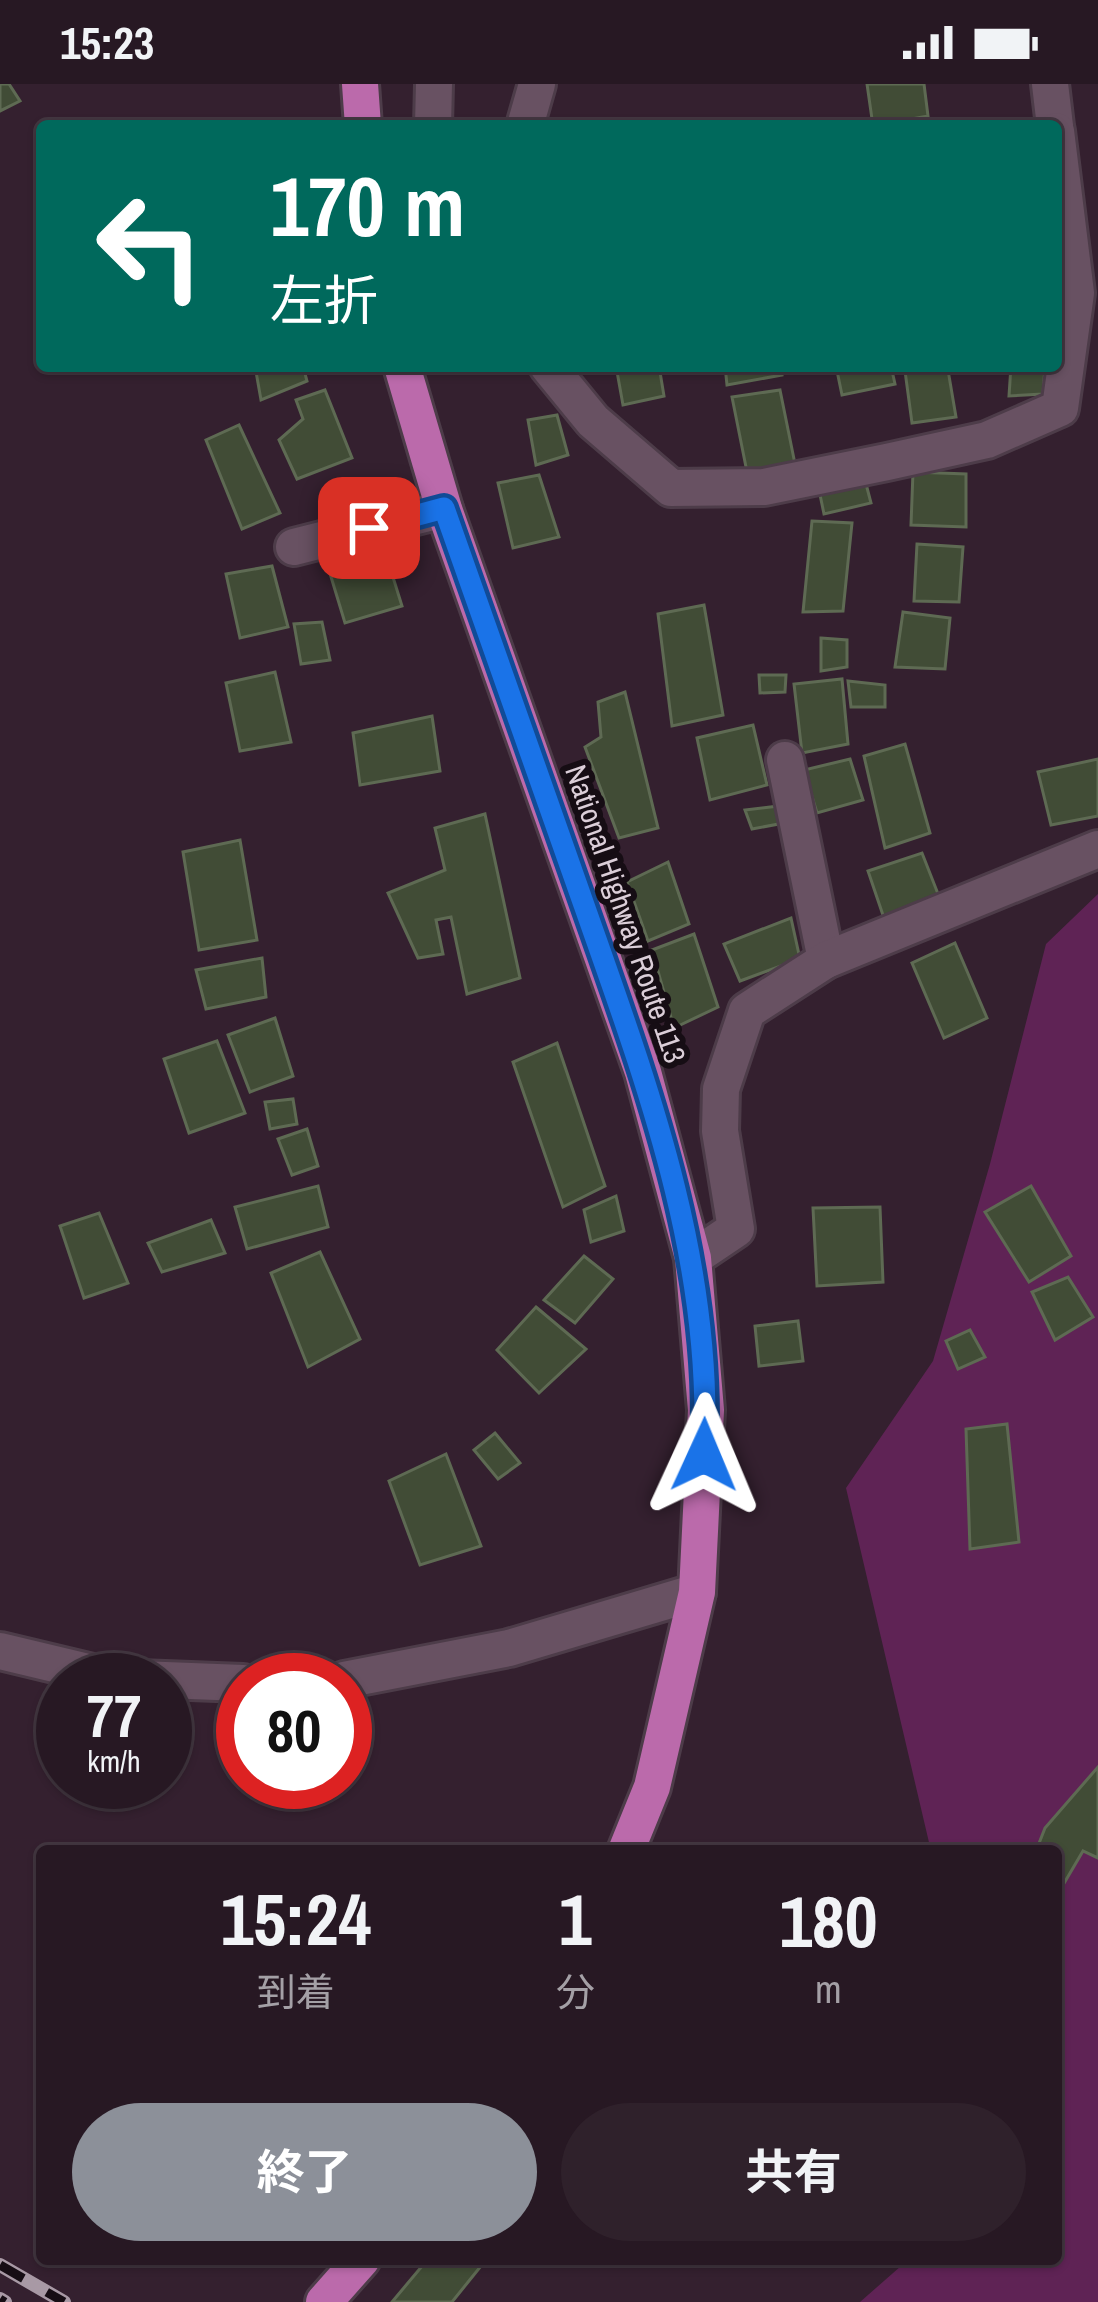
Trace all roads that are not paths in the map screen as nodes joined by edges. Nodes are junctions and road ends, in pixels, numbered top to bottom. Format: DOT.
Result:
graph roads {
  1 [pos="360,84"];
  2 [pos="434,84"];
  3 [pos="537,84"];
  4 [pos="1050,84"];
  5 [pos="363,120"];
  6 [pos="434,120"];
  7 [pos="527,120"];
  8 [pos="1055,120"];
  9 [pos="1062,177"];
  10 [pos="404,372"];
  11 [pos="553,372"];
  12 [pos="444,508"];
  13 [pos="294,547"];
  14 [pos="785,760"];
  15 [pos="1098,849"];
  16 [pos="826,959"];
  17 [pos="693,1258"];
  18 [pos="697,1592"];
  19 [pos="0,1651"];
  20 [pos="372,1675"];
  21 [pos="216,1682"];
  22 [pos="628,1845"];
  23 [pos="357,2265"];
  24 [pos="324,2302"];
  1 -- 5 [label="highway"];
  2 -- 6 [label="street"];
  3 -- 7 [label="street"];
  4 -- 8 [label="street"];
  9 -- 11 [label="street"];
  10 -- 12 [label="highway, National Highway Route 113"];
  12 -- 13 [label="street"];
  12 -- 17 [label="highway, National Highway Route 113"];
  14 -- 16 [label="street"];
  15 -- 16 [label="street"];
  16 -- 17 [label="street"];
  17 -- 18 [label="highway, National Highway Route 113"];
  18 -- 20 [label="street"];
  18 -- 22 [label="highway, National Highway Route 113"];
  19 -- 21 [label="street"];
  23 -- 24 [label="highway"];
}
